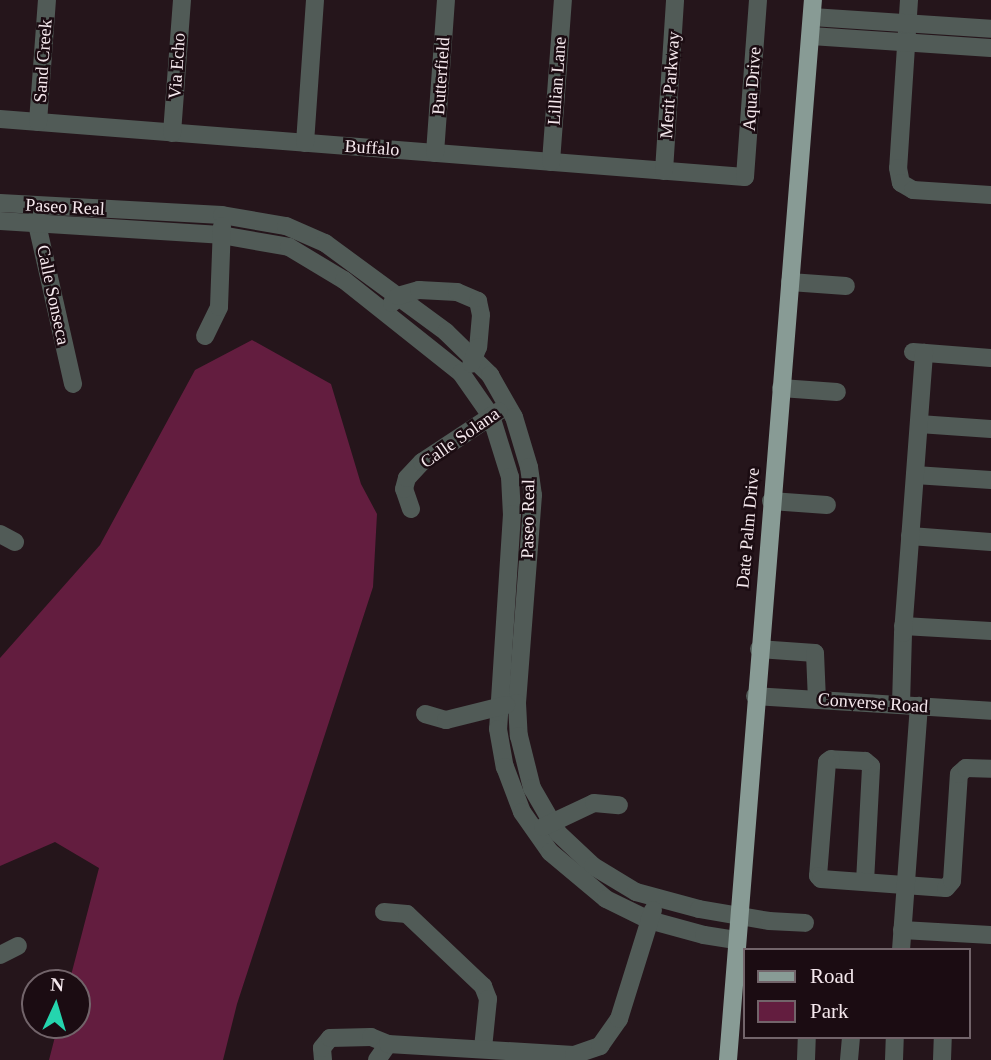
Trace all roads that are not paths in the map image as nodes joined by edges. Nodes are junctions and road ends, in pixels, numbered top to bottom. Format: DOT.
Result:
graph roads {
  1 [pos="47,0"];
  2 [pos="182,0"];
  3 [pos="315,0"];
  4 [pos="446,0"];
  5 [pos="563,0"];
  6 [pos="675,0"];
  7 [pos="758,0"];
  8 [pos="909,0"];
  9 [pos="812,8"];
  10 [pos="907,23"];
  11 [pos="991,29"];
  12 [pos="811,36"];
  13 [pos="905,41"];
  14 [pos="991,48"];
  15 [pos="0,119"];
  16 [pos="38,122"];
  17 [pos="172,133"];
  18 [pos="305,143"];
  19 [pos="435,153"];
  20 [pos="551,162"];
  21 [pos="664,171"];
  22 [pos="745,177"];
  23 [pos="991,195"];
  24 [pos="0,203"];
  25 [pos="38,214"];
  26 [pos="222,215"];
  27 [pos="0,221"];
  28 [pos="221,235"];
  29 [pos="790,282"];
  30 [pos="846,286"];
  31 [pos="398,296"];
  32 [pos="384,310"];
  33 [pos="205,336"];
  34 [pos="991,358"];
  35 [pos="476,359"];
  36 [pos="462,374"];
  37 [pos="72,384"];
  38 [pos="781,388"];
  39 [pos="837,392"];
  40 [pos="508,405"];
  41 [pos="491,416"];
  42 [pos="919,424"];
  43 [pos="991,429"];
  44 [pos="915,475"];
  45 [pos="991,480"];
  46 [pos="772,501"];
  47 [pos="827,505"];
  48 [pos="411,509"];
  49 [pos="910,536"];
  50 [pos="991,542"];
  51 [pos="509,554"];
  52 [pos="529,556"];
  53 [pos="903,626"];
  54 [pos="991,631"];
  55 [pos="759,649"];
  56 [pos="755,696"];
  57 [pos="817,700"];
  58 [pos="517,703"];
  59 [pos="910,706"];
  60 [pos="497,707"];
  61 [pos="991,711"];
  62 [pos="425,714"];
  63 [pos="991,769"];
  64 [pos="619,805"];
  65 [pos="551,822"];
  66 [pos="534,832"];
  67 [pos="865,882"];
  68 [pos="906,886"];
  69 [pos="657,900"];
  70 [pos="384,912"];
  71 [pos="738,915"];
  72 [pos="649,920"];
  73 [pos="804,923"];
  74 [pos="902,930"];
  75 [pos="991,935"];
  76 [pos="736,940"];
  77 [pos="18,946"];
  78 [pos="901,948"];
  79 [pos="0,955"];
  80 [pos="807,1039"];
  81 [pos="850,1039"];
  82 [pos="895,1039"];
  83 [pos="943,1039"];
  84 [pos="388,1044"];
  85 [pos="483,1048"];
  86 [pos="323,1060"];
  87 [pos="377,1060"];
  88 [pos="728,1060"];
  89 [pos="806,1060"];
  90 [pos="849,1060"];
  91 [pos="894,1060"];
  92 [pos="942,1060"];
  1 -- 16 [label="street, Sand Creek"];
  2 -- 17 [label="street, Via Echo"];
  3 -- 18 [label="street"];
  4 -- 19 [label="street, Butterfield"];
  5 -- 20 [label="street, Lillian Lane"];
  6 -- 21 [label="street, Merit Parkway"];
  7 -- 22 [label="street, Aqua Drive"];
  8 -- 10 [label="street"];
  9 -- 10 [label="street"];
  9 -- 12 [label="main road, Date Palm Drive"];
  10 -- 11 [label="street"];
  10 -- 13 [label="street"];
  12 -- 13 [label="street"];
  12 -- 29 [label="main road, Date Palm Drive"];
  13 -- 14 [label="street"];
  13 -- 23 [label="street"];
  15 -- 16 [label="street, Buffalo"];
  16 -- 17 [label="street, Buffalo"];
  17 -- 18 [label="street, Buffalo"];
  18 -- 19 [label="street, Buffalo"];
  19 -- 20 [label="street, Buffalo"];
  20 -- 21 [label="street, Buffalo"];
  21 -- 22 [label="street, Buffalo"];
  24 -- 25 [label="street, Paseo Real"];
  25 -- 26 [label="street, Paseo Real"];
  25 -- 27 [label="street, Paseo Real"];
  25 -- 28 [label="street, Paseo Real"];
  25 -- 37 [label="street, Calle Sonseca"];
  26 -- 28 [label="street"];
  26 -- 31 [label="street, Paseo Real"];
  28 -- 32 [label="street, Paseo Real"];
  28 -- 33 [label="street"];
  29 -- 30 [label="street"];
  29 -- 38 [label="main road, Date Palm Drive"];
  31 -- 32 [label="street"];
  31 -- 35 [label="street, Paseo Real"];
  31 -- 35 [label="street"];
  32 -- 36 [label="street, Paseo Real"];
  34 -- 42 [label="street"];
  35 -- 36 [label="street"];
  35 -- 40 [label="street, Paseo Real"];
  36 -- 41 [label="street, Paseo Real"];
  38 -- 39 [label="street"];
  38 -- 46 [label="main road, Date Palm Drive"];
  40 -- 41 [label="street, Calle Solana"];
  40 -- 52 [label="street, Paseo Real"];
  41 -- 48 [label="street, Calle Solana"];
  41 -- 51 [label="street, Paseo Real"];
  42 -- 43 [label="street"];
  42 -- 44 [label="street"];
  44 -- 45 [label="street"];
  44 -- 49 [label="street"];
  46 -- 47 [label="street"];
  46 -- 55 [label="main road, Date Palm Drive"];
  49 -- 50 [label="street"];
  49 -- 53 [label="street"];
  51 -- 52 [label="street"];
  51 -- 60 [label="street, Paseo Real"];
  52 -- 58 [label="street, Paseo Real"];
  53 -- 54 [label="street"];
  53 -- 59 [label="street"];
  55 -- 56 [label="main road, Date Palm Drive"];
  55 -- 57 [label="street"];
  56 -- 57 [label="street, Converse Road"];
  56 -- 71 [label="main road, Date Palm Drive"];
  57 -- 59 [label="street, Converse Road"];
  58 -- 60 [label="street"];
  58 -- 65 [label="street, Paseo Real"];
  59 -- 61 [label="street, Converse Road"];
  59 -- 68 [label="street"];
  60 -- 62 [label="street"];
  60 -- 66 [label="street, Paseo Real"];
  63 -- 68 [label="street"];
  64 -- 65 [label="street"];
  65 -- 66 [label="street"];
  65 -- 69 [label="street, Paseo Real"];
  66 -- 72 [label="street, Paseo Real"];
  67 -- 67 [label="street"];
  67 -- 68 [label="street"];
  68 -- 74 [label="street"];
  69 -- 71 [label="street, Paseo Real"];
  69 -- 72 [label="street"];
  70 -- 85 [label="street"];
  71 -- 73 [label="street, Paseo Real"];
  71 -- 76 [label="main road, Date Palm Drive"];
  72 -- 76 [label="street, Paseo Real"];
  72 -- 85 [label="street"];
  74 -- 75 [label="street"];
  74 -- 78 [label="street"];
  76 -- 88 [label="main road, Date Palm Drive"];
  77 -- 79 [label="street"];
  80 -- 89 [label="street"];
  81 -- 90 [label="street"];
  82 -- 91 [label="street"];
  83 -- 92 [label="street"];
  84 -- 85 [label="street"];
  84 -- 86 [label="street"];
  84 -- 87 [label="street"];
}
